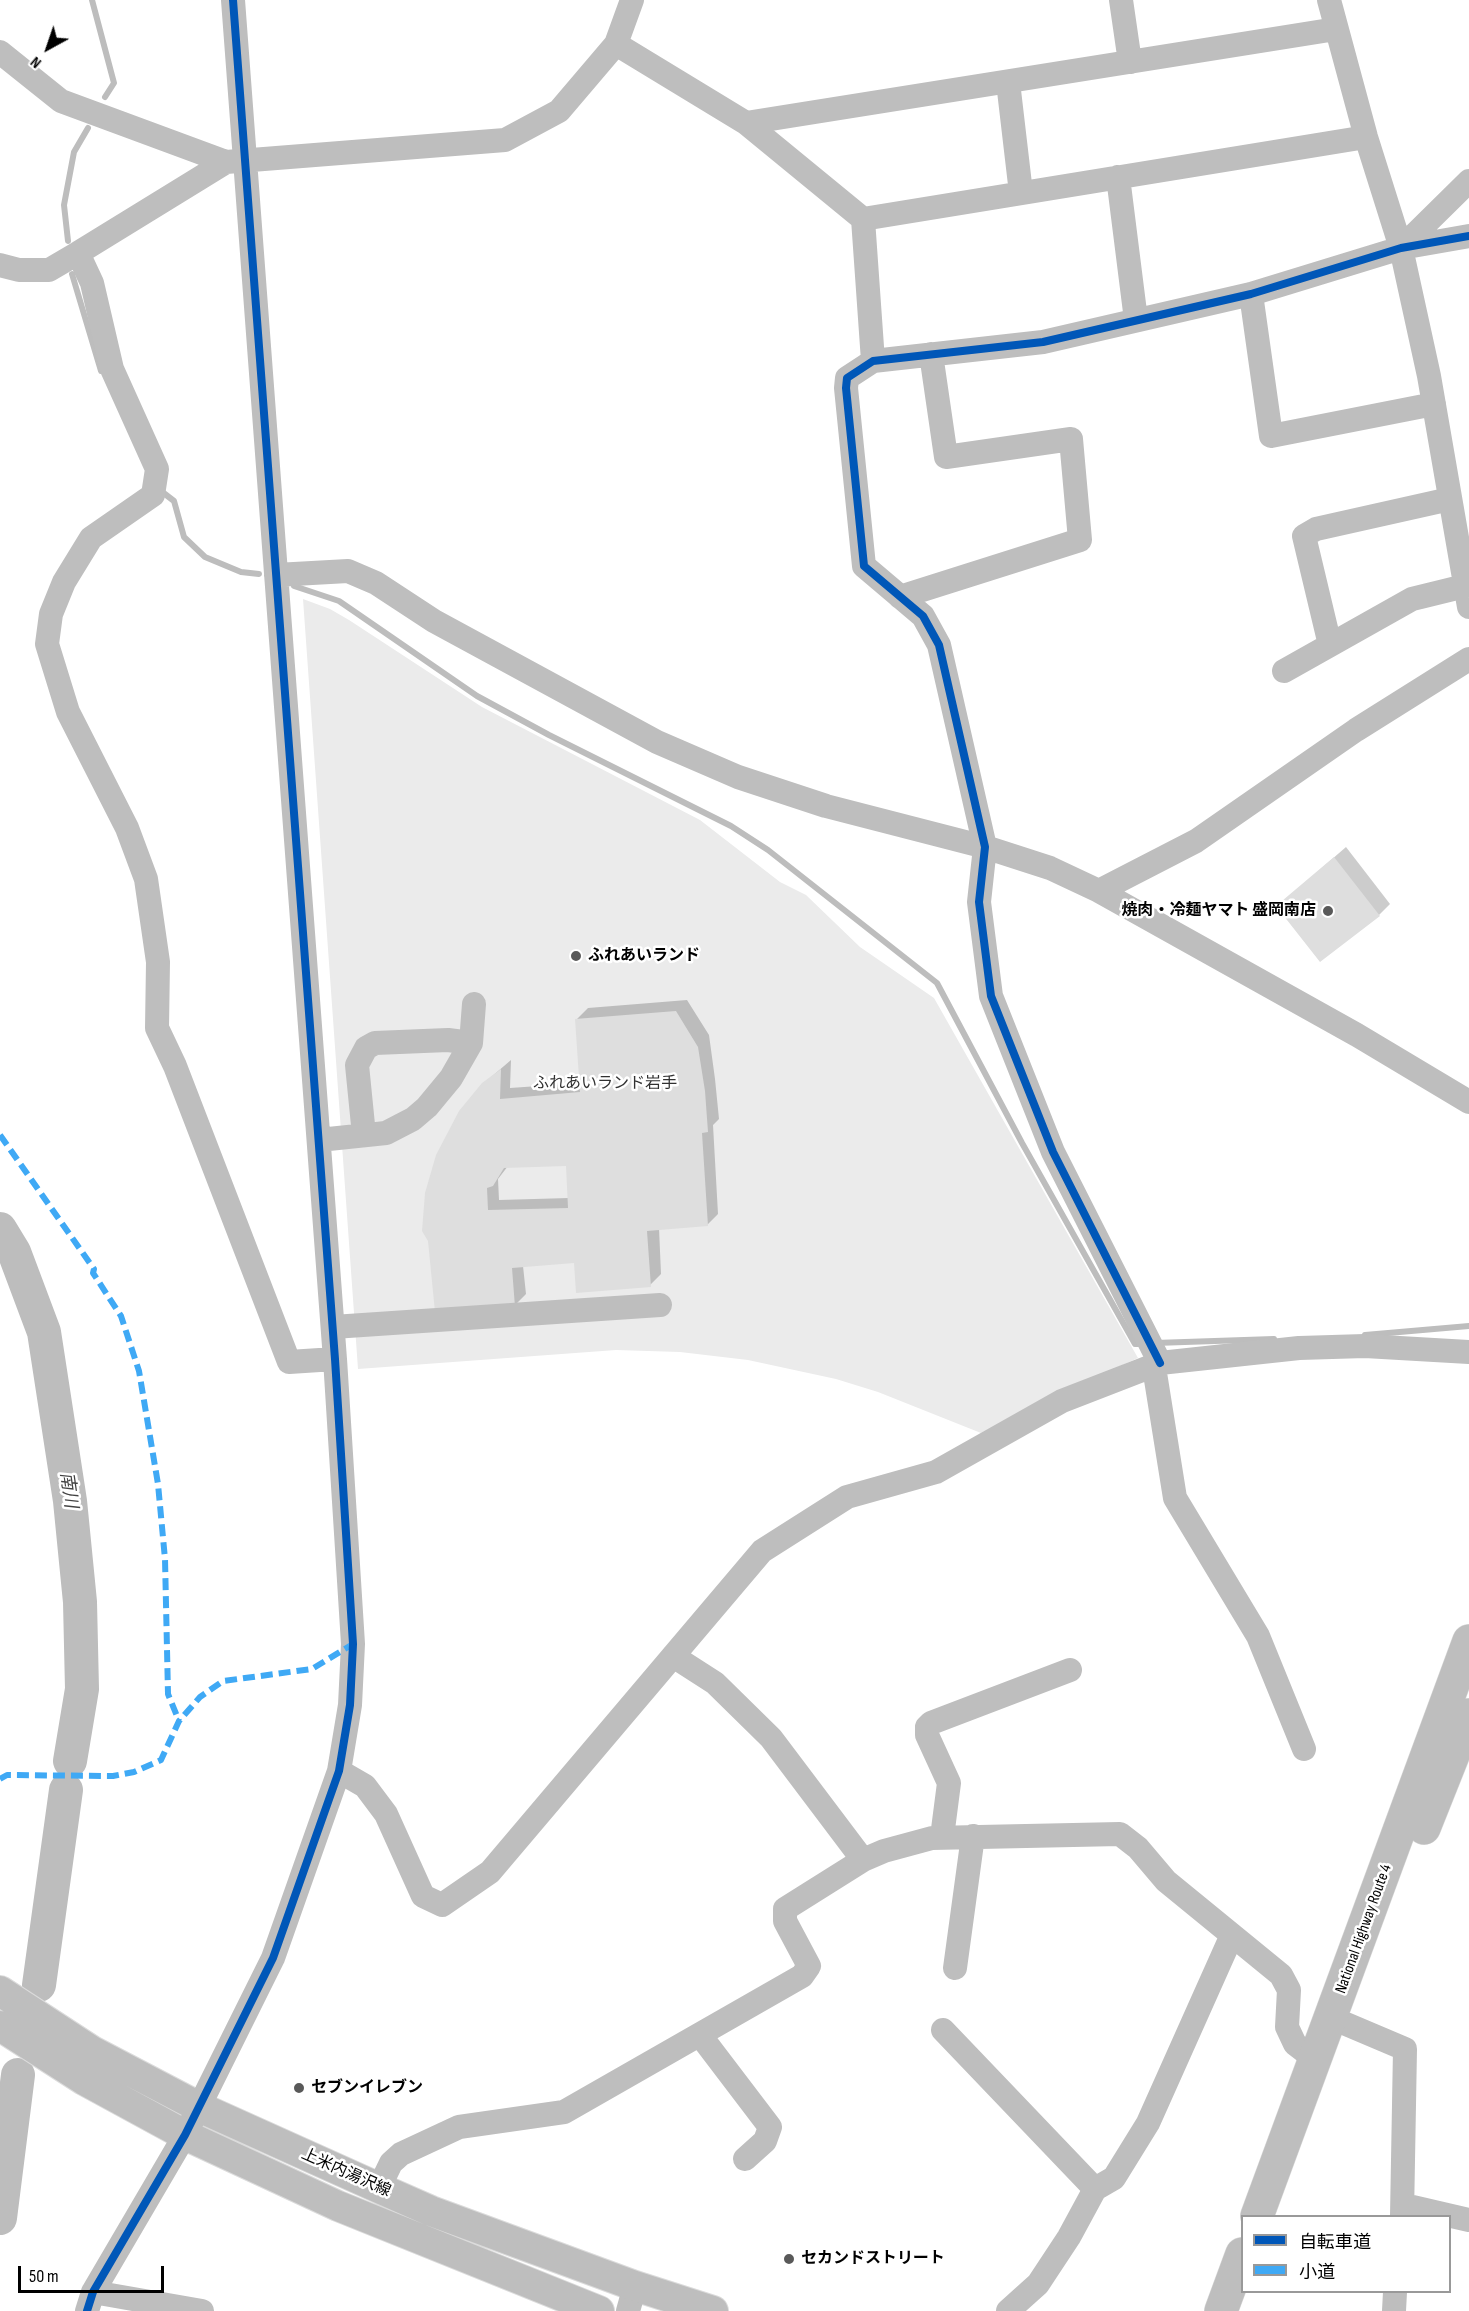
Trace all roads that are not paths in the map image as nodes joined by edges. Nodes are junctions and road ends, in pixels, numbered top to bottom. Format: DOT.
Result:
graph roads {
  1 [pos="233,0"];
  2 [pos="632,0"];
  3 [pos="1121,0"];
  4 [pos="1329,0"];
  5 [pos="1336,29"];
  6 [pos="616,44"];
  7 [pos="0,52"];
  8 [pos="1130,62"];
  9 [pos="1008,82"];
  10 [pos="746,123"];
  11 [pos="1366,137"];
  12 [pos="235,161"];
  13 [pos="1118,177"];
  14 [pos="1469,181"];
  15 [pos="1021,193"];
  16 [pos="863,219"];
  17 [pos="1469,236"];
  18 [pos="1401,248"];
  19 [pos="78,252"];
  20 [pos="0,265"];
  21 [pos="1251,294"];
  22 [pos="1136,320"];
  23 [pos="931,354"];
  24 [pos="873,361"];
  25 [pos="1434,405"];
  26 [pos="1450,499"];
  27 [pos="276,575"];
  28 [pos="1467,596"];
  29 [pos="900,597"];
  30 [pos="1330,645"];
  31 [pos="1469,659"];
  32 [pos="1284,671"];
  33 [pos="985,847"];
  34 [pos="1099,891"];
  35 [pos="474,1004"];
  36 [pos="471,1043"];
  37 [pos="1469,1102"];
  38 [pos="364,1135"];
  39 [pos="319,1140"];
  40 [pos="660,1305"];
  41 [pos="333,1327"];
  42 [pos="1469,1352"];
  43 [pos="335,1359"];
  44 [pos="1156,1362"];
  45 [pos="1469,1641"];
  46 [pos="673,1656"];
  47 [pos="1070,1670"];
  48 [pos="1469,1715"];
  49 [pos="1304,1749"];
  50 [pos="339,1771"];
  51 [pos="973,1836"];
  52 [pos="942,1837"];
  53 [pos="863,1860"];
  54 [pos="1232,1935"];
  55 [pos="955,1968"];
  56 [pos="0,1991"];
  57 [pos="1346,2024"];
  58 [pos="0,2026"];
  59 [pos="943,2030"];
  60 [pos="700,2035"];
  61 [pos="1316,2060"];
  62 [pos="199,2107"];
  63 [pos="185,2135"];
  64 [pos="745,2158"];
  65 [pos="379,2188"];
  66 [pos="1095,2189"];
  67 [pos="1403,2211"];
  68 [pos="1258,2215"];
  69 [pos="1279,2215"];
  70 [pos="1432,2215"];
  71 [pos="1451,2218"];
  72 [pos="1469,2220"];
  73 [pos="1241,2257"];
  74 [pos="1252,2293"];
  75 [pos="1395,2293"];
  76 [pos="632,2299"];
  77 [pos="90,2301"];
  78 [pos="202,2311"];
  79 [pos="599,2311"];
  80 [pos="713,2311"];
  81 [pos="1008,2311"];
  82 [pos="1221,2311"];
  83 [pos="1245,2311"];
  84 [pos="1394,2311"];
  1 -- 12 [label="street"];
  2 -- 6 [label="street"];
  3 -- 8 [label="street"];
  4 -- 5 [label="street"];
  5 -- 8 [label="street"];
  5 -- 11 [label="street"];
  6 -- 10 [label="street"];
  6 -- 12 [label="street"];
  7 -- 12 [label="street"];
  8 -- 9 [label="street"];
  9 -- 10 [label="street"];
  9 -- 15 [label="street"];
  10 -- 16 [label="street"];
  11 -- 13 [label="street"];
  11 -- 18 [label="street"];
  12 -- 19 [label="street"];
  12 -- 27 [label="street"];
  13 -- 15 [label="street"];
  13 -- 22 [label="street"];
  14 -- 18 [label="street"];
  15 -- 16 [label="street"];
  16 -- 24 [label="street"];
  17 -- 18 [label="street"];
  18 -- 21 [label="street"];
  18 -- 25 [label="street"];
  19 -- 20 [label="street"];
  19 -- 43 [label="street"];
  21 -- 22 [label="street"];
  21 -- 25 [label="street"];
  22 -- 23 [label="street"];
  23 -- 24 [label="street"];
  23 -- 29 [label="street"];
  24 -- 29 [label="street"];
  25 -- 26 [label="street"];
  26 -- 28 [label="street"];
  26 -- 30 [label="street"];
  27 -- 33 [label="street"];
  27 -- 39 [label="street"];
  28 -- 30 [label="street"];
  29 -- 33 [label="street"];
  30 -- 32 [label="street"];
  31 -- 34 [label="street"];
  33 -- 34 [label="street"];
  33 -- 44 [label="street"];
  34 -- 37 [label="street"];
  35 -- 36 [label="street"];
  36 -- 38 [label="street"];
  36 -- 38 [label="street"];
  38 -- 39 [label="street"];
  39 -- 41 [label="street"];
  40 -- 41 [label="street"];
  41 -- 43 [label="street"];
  42 -- 44 [label="street"];
  43 -- 50 [label="street"];
  44 -- 46 [label="street"];
  44 -- 49 [label="street"];
  45 -- 61 [label="highway, National Highway Route 4"];
  46 -- 50 [label="street"];
  46 -- 53 [label="street"];
  47 -- 52 [label="street"];
  48 -- 57 [label="highway, National Highway Route 4"];
  50 -- 62 [label="street"];
  51 -- 52 [label="street"];
  51 -- 54 [label="street"];
  51 -- 55 [label="street"];
  52 -- 53 [label="street"];
  53 -- 60 [label="street"];
  54 -- 61 [label="street"];
  54 -- 66 [label="street"];
  56 -- 62 [label="main road, 上米内湯沢線"];
  57 -- 67 [label="street"];
  57 -- 69 [label="highway, National Highway Route 4"];
  58 -- 63 [label="main road, 上米内湯沢線"];
  59 -- 66 [label="street"];
  60 -- 64 [label="street"];
  60 -- 65 [label="street"];
  61 -- 68 [label="highway, National Highway Route 4"];
  62 -- 63 [label="street"];
  62 -- 65 [label="main road, 上米内湯沢線"];
  63 -- 77 [label="street"];
  63 -- 79 [label="main road, 上米内湯沢線"];
  65 -- 76 [label="main road, 上米内湯沢線"];
  66 -- 81 [label="street"];
  67 -- 70 [label="street"];
  71 -- 72 [label="street"];
  73 -- 82 [label="highway"];
  74 -- 83 [label="highway"];
  75 -- 84 [label="street"];
  76 -- 80 [label="main road, 上米内湯沢線"];
  77 -- 78 [label="street"];
}
